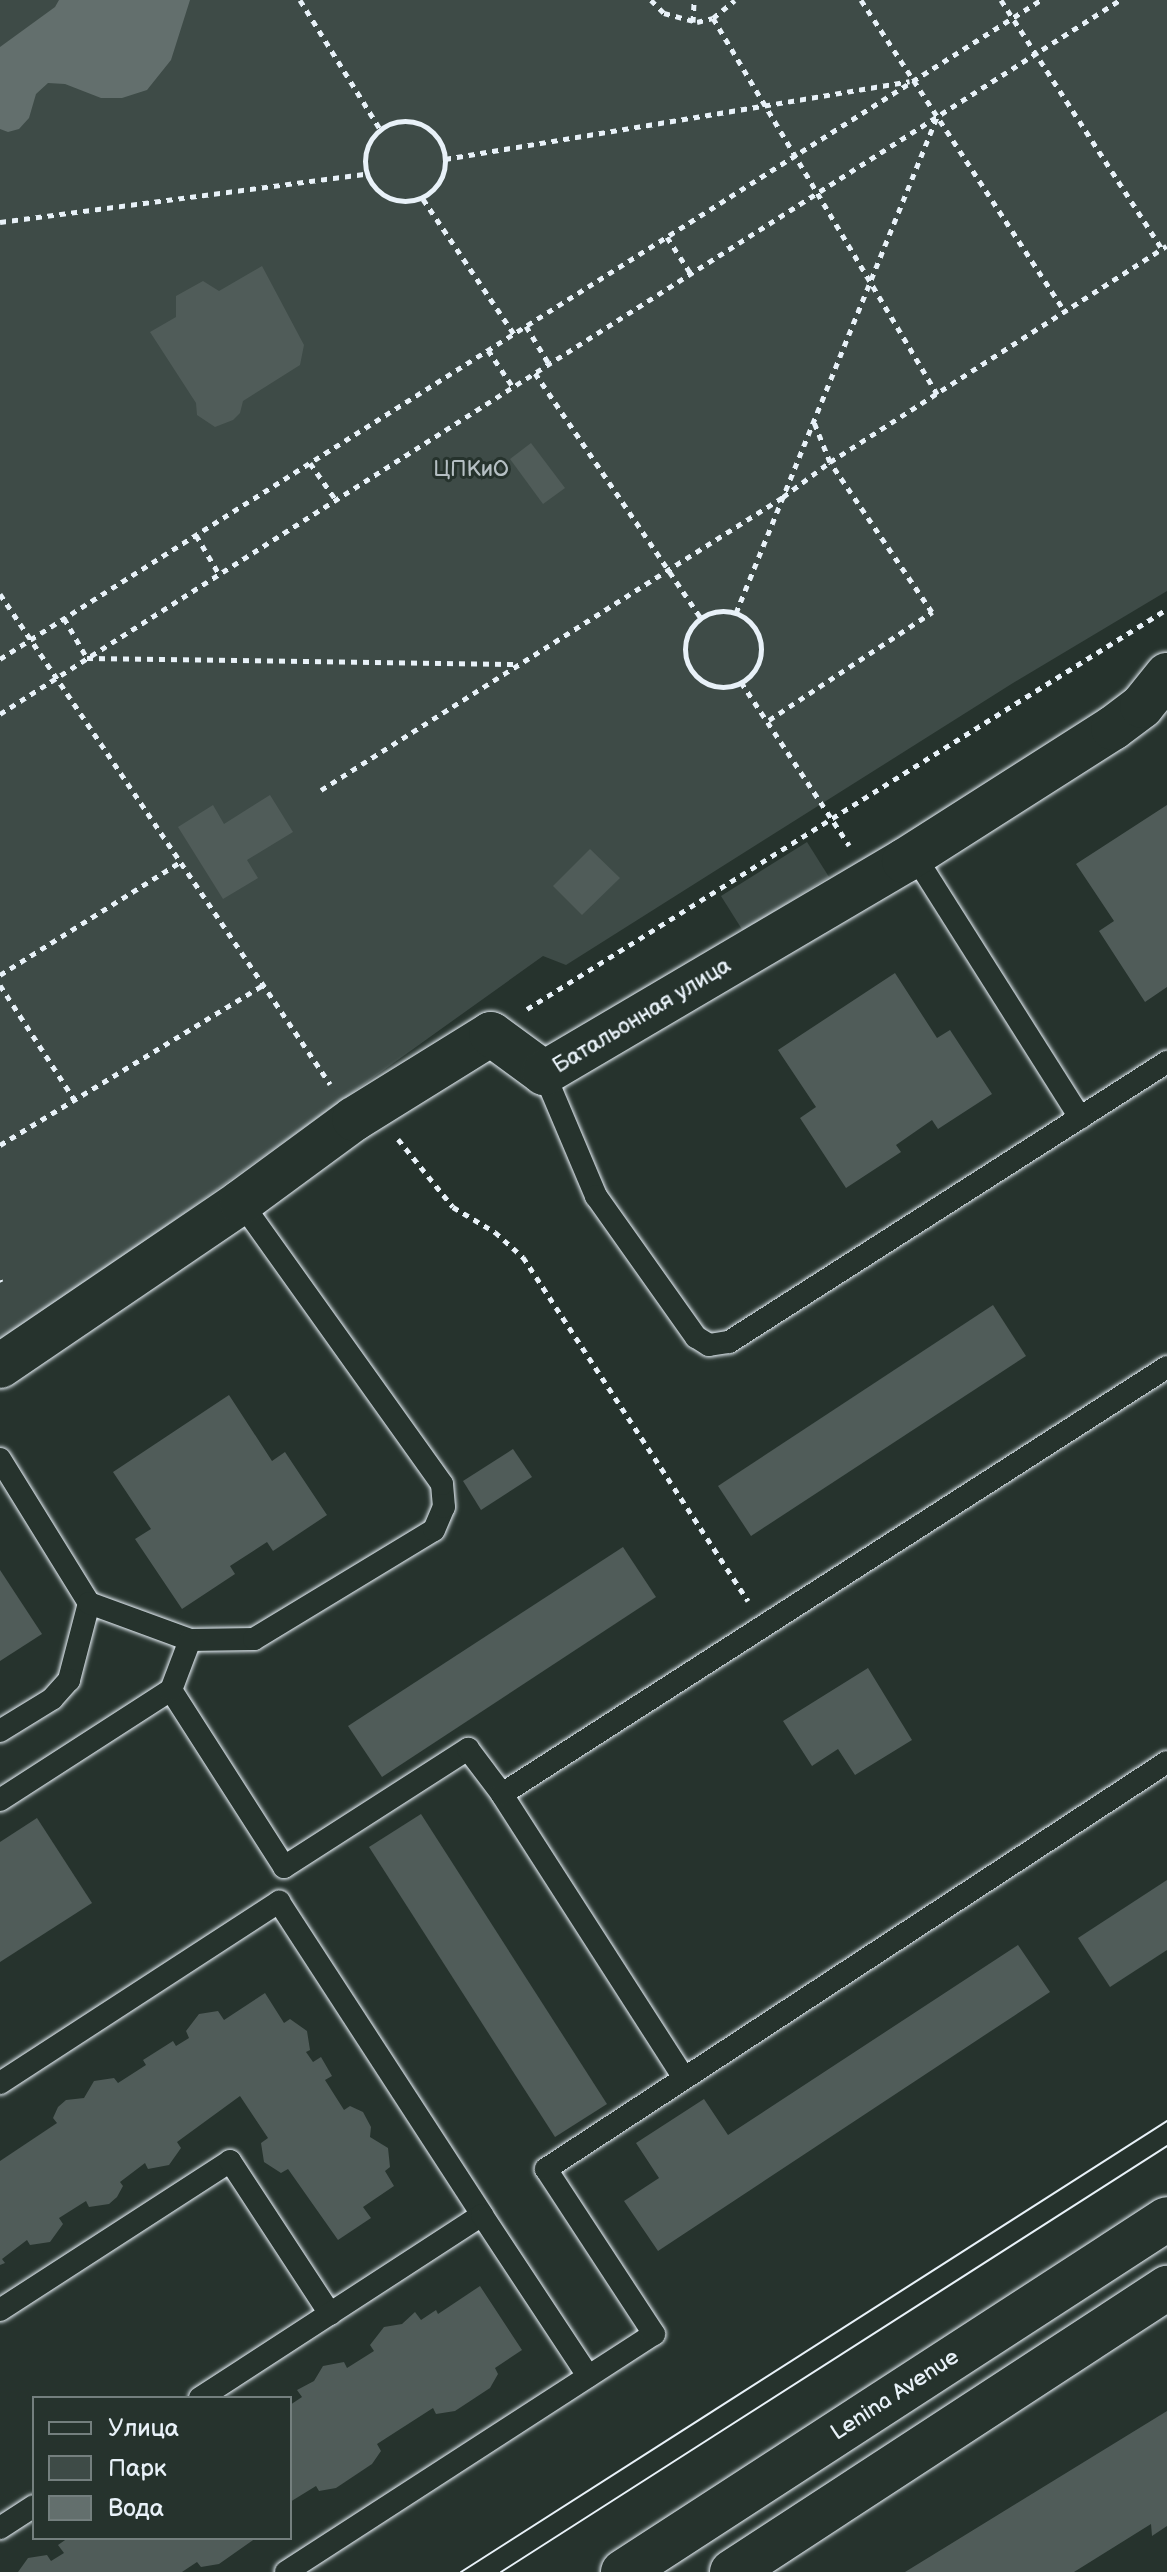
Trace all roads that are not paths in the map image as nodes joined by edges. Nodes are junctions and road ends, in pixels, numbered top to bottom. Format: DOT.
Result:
graph roads {
  1 [pos="1167,675"];
  2 [pos="914,855"];
  3 [pos="1167,1062"];
  4 [pos="544,1073"];
  5 [pos="1080,1118"];
  6 [pos="241,1202"];
  7 [pos="0,1366"];
  8 [pos="1167,1367"];
  9 [pos="0,1459"];
  10 [pos="89,1603"];
  11 [pos="190,1640"];
  12 [pos="171,1690"];
  13 [pos="0,1731"];
  14 [pos="1167,1762"];
  15 [pos="502,1794"];
  16 [pos="0,1800"];
  17 [pos="684,2078"];
  18 [pos="0,2083"];
  19 [pos="482,2215"];
  20 [pos="1167,2219"];
  21 [pos="1167,2288"];
  22 [pos="0,2310"];
  23 [pos="330,2314"];
  24 [pos="588,2376"];
  25 [pos="203,2396"];
  26 [pos="32,2507"];
  27 [pos="0,2528"];
  28 [pos="286,2572"];
  29 [pos="623,2572"];
  30 [pos="732,2572"];
  1 -- 2 [label="street, Батальонная улица"];
  2 -- 4 [label="street, Батальонная улица"];
  2 -- 5 [label="lane"];
  3 -- 5 [label="lane"];
  4 -- 5 [label="lane"];
  4 -- 6 [label="street, Батальонная улица"];
  6 -- 7 [label="street"];
  6 -- 11 [label="lane"];
  8 -- 15 [label="lane"];
  9 -- 10 [label="lane"];
  10 -- 11 [label="lane"];
  10 -- 13 [label="lane"];
  11 -- 12 [label="lane"];
  12 -- 15 [label="lane"];
  12 -- 16 [label="lane"];
  14 -- 17 [label="lane"];
  15 -- 17 [label="lane"];
  17 -- 24 [label="lane"];
  18 -- 19 [label="lane"];
  19 -- 23 [label="lane"];
  19 -- 24 [label="lane"];
  20 -- 29 [label="street, Lenina Avenue"];
  21 -- 30 [label="street"];
  22 -- 23 [label="lane"];
  23 -- 25 [label="lane"];
  24 -- 28 [label="lane"];
  26 -- 27 [label="lane"];
}
